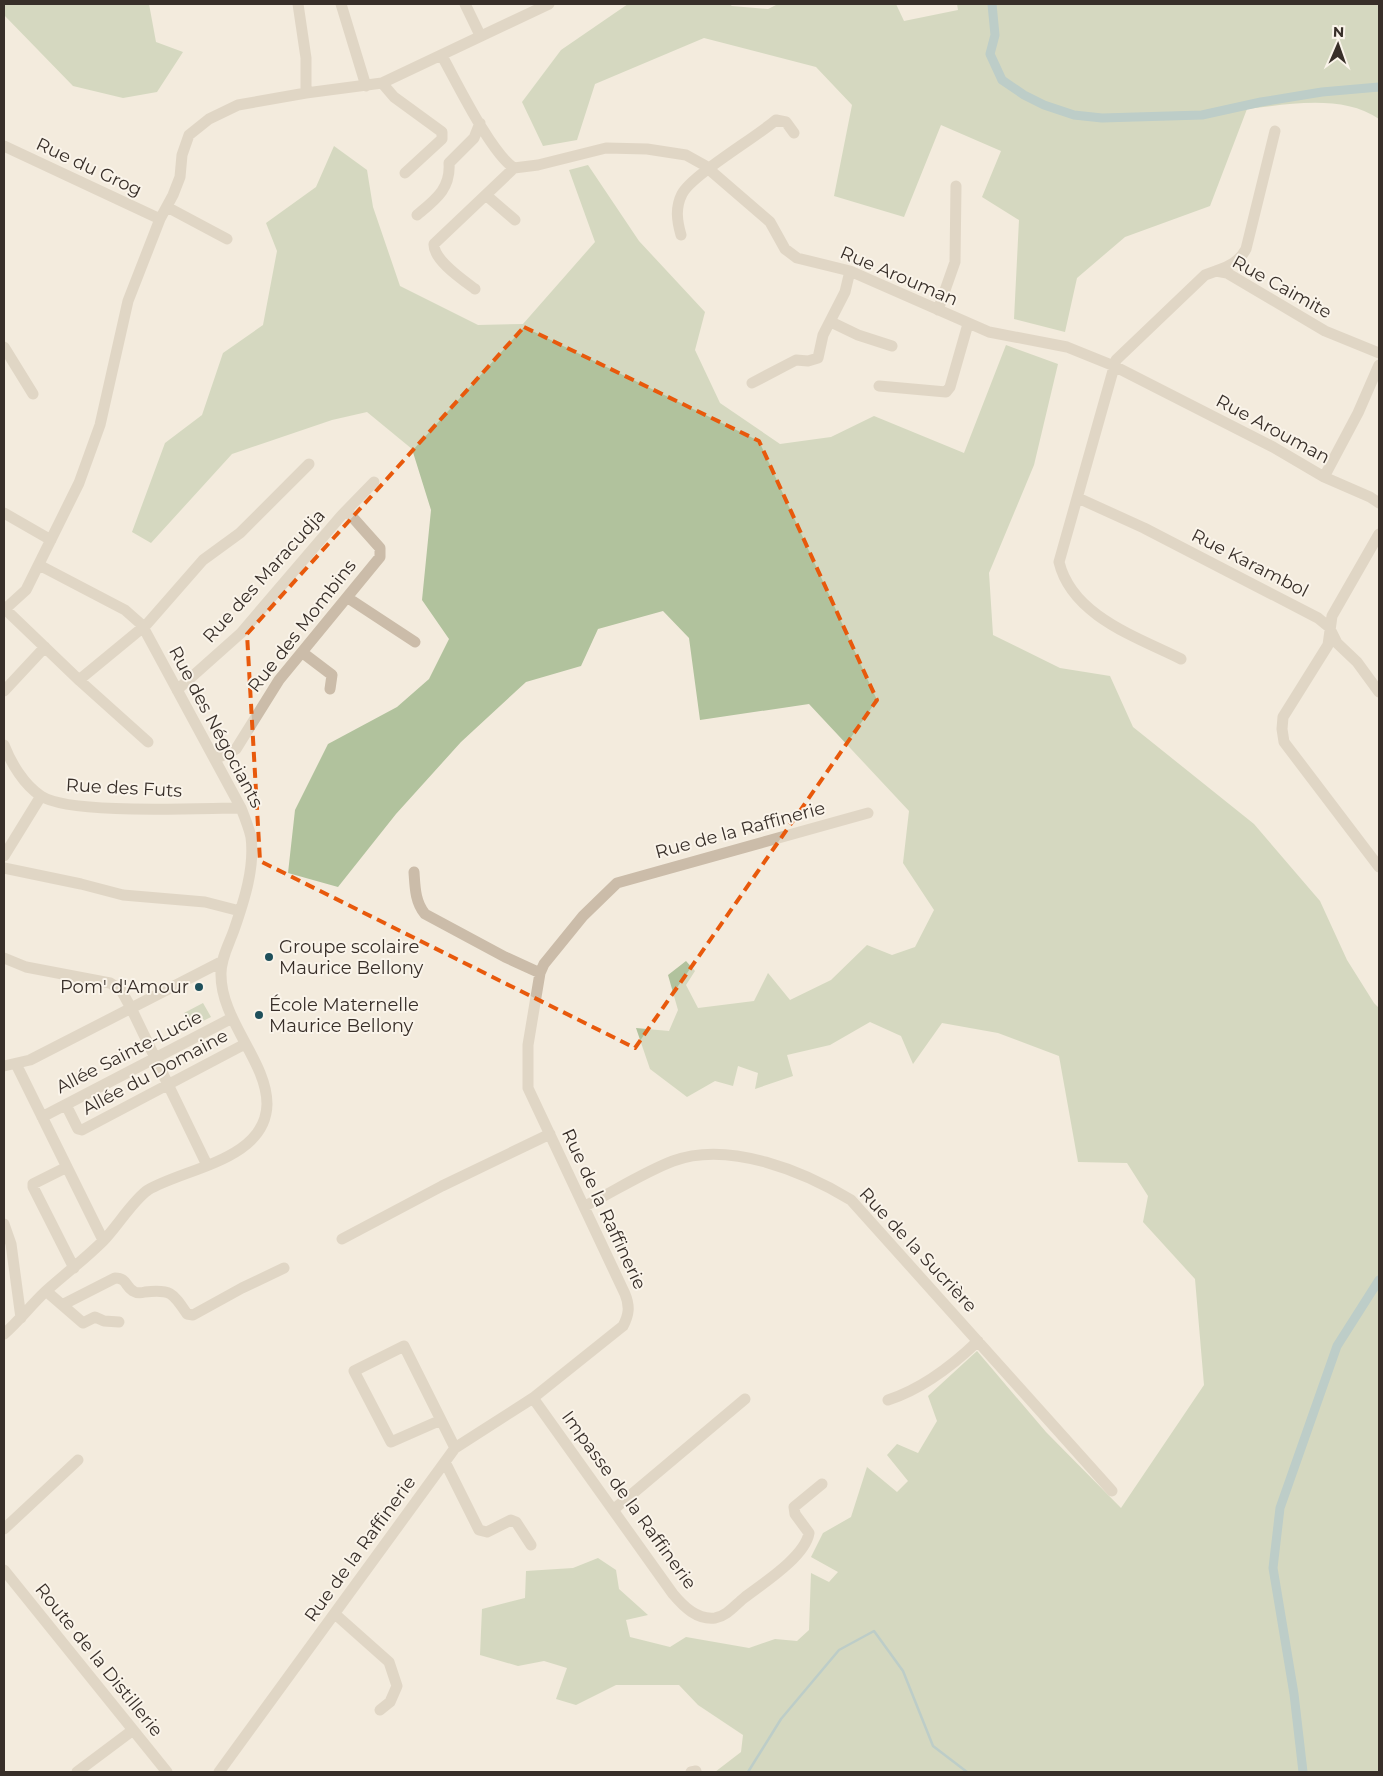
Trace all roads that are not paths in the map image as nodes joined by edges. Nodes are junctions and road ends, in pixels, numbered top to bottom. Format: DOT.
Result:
graph roads {
  1 [pos="298,4"];
  2 [pos="341,4"];
  3 [pos="465,4"];
  4 [pos="549,4"];
  5 [pos="537,7"];
  6 [pos="480,35"];
  7 [pos="442,56"];
  8 [pos="382,83"];
  9 [pos="366,86"];
  10 [pos="306,92"];
  11 [pos="480,123"];
  12 [pos="1275,130"];
  13 [pos="794,133"];
  14 [pos="4,146"];
  15 [pos="514,168"];
  16 [pos="709,170"];
  17 [pos="405,173"];
  18 [pos="956,186"];
  19 [pos="486,196"];
  20 [pos="167,207"];
  21 [pos="417,215"];
  22 [pos="160,219"];
  23 [pos="515,220"];
  24 [pos="681,235"];
  25 [pos="227,239"];
  26 [pos="850,271"];
  27 [pos="1216,271"];
  28 [pos="475,288"];
  29 [pos="938,310"];
  30 [pos="831,322"];
  31 [pos="968,324"];
  32 [pos="892,346"];
  33 [pos="4,347"];
  34 [pos="1379,353"];
  35 [pos="1379,365"];
  36 [pos="1114,366"];
  37 [pos="752,383"];
  38 [pos="879,386"];
  39 [pos="33,394"];
  40 [pos="309,464"];
  41 [pos="1324,477"];
  42 [pos="374,482"];
  43 [pos="1078,498"];
  44 [pos="1379,503"];
  45 [pos="347,511"];
  46 [pos="4,513"];
  47 [pos="1379,534"];
  48 [pos="52,540"];
  49 [pos="39,565"];
  50 [pos="348,598"];
  51 [pos="4,609"];
  52 [pos="143,627"];
  53 [pos="1329,627"];
  54 [pos="415,642"];
  55 [pos="45,647"];
  56 [pos="303,654"];
  57 [pos="1181,659"];
  58 [pos="79,680"];
  59 [pos="330,689"];
  60 [pos="178,690"];
  61 [pos="4,691"];
  62 [pos="1379,692"];
  63 [pos="148,742"];
  64 [pos="4,745"];
  65 [pos="215,759"];
  66 [pos="41,796"];
  67 [pos="241,808"];
  68 [pos="868,813"];
  69 [pos="4,856"];
  70 [pos="1379,867"];
  71 [pos="4,868"];
  72 [pos="414,872"];
  73 [pos="240,911"];
  74 [pos="4,958"];
  75 [pos="222,962"];
  76 [pos="540,973"];
  77 [pos="131,1008"];
  78 [pos="232,1018"];
  79 [pos="245,1044"];
  80 [pos="156,1057"];
  81 [pos="16,1064"];
  82 [pos="4,1066"];
  83 [pos="170,1085"];
  84 [pos="66,1105"];
  85 [pos="42,1117"];
  86 [pos="550,1134"];
  87 [pos="207,1165"];
  88 [pos="67,1167"];
  89 [pos="585,1206"];
  90 [pos="4,1224"];
  91 [pos="342,1239"];
  92 [pos="103,1240"];
  93 [pos="74,1268"];
  94 [pos="284,1268"];
  95 [pos="46,1291"];
  96 [pos="62,1305"];
  97 [pos="22,1318"];
  98 [pos="119,1322"];
  99 [pos="4,1334"];
  100 [pos="978,1341"];
  101 [pos="533,1398"];
  102 [pos="745,1399"];
  103 [pos="888,1400"];
  104 [pos="441,1420"];
  105 [pos="455,1448"];
  106 [pos="78,1460"];
  107 [pos="445,1462"];
  108 [pos="822,1484"];
  109 [pos="1112,1491"];
  110 [pos="613,1510"];
  111 [pos="4,1529"];
  112 [pos="532,1544"];
  113 [pos="4,1570"];
  114 [pos="335,1614"];
  115 [pos="380,1710"];
  116 [pos="133,1730"];
  117 [pos="78,1772"];
  118 [pos="167,1772"];
  119 [pos="219,1772"];
  1 -- 10 [label="street"];
  2 -- 9 [label="street"];
  3 -- 6 [label="street"];
  4 -- 5 [label="street"];
  5 -- 6 [label="street"];
  6 -- 7 [label="street"];
  7 -- 8 [label="street"];
  7 -- 11 [label="street"];
  8 -- 9 [label="street"];
  8 -- 17 [label="street"];
  9 -- 10 [label="street"];
  10 -- 20 [label="street"];
  11 -- 15 [label="street"];
  11 -- 21 [label="street"];
  12 -- 27 [label="street"];
  13 -- 16 [label="street"];
  14 -- 22 [label="street, Rue du Grog"];
  15 -- 16 [label="street, Rue Arouman"];
  15 -- 19 [label="street"];
  16 -- 24 [label="street"];
  16 -- 26 [label="street, Rue Arouman"];
  18 -- 29 [label="street"];
  19 -- 23 [label="street"];
  19 -- 28 [label="street"];
  20 -- 22 [label="street"];
  20 -- 25 [label="street"];
  22 -- 48 [label="street"];
  26 -- 29 [label="street, Rue Arouman"];
  26 -- 30 [label="street"];
  27 -- 34 [label="street, Rue Caimite"];
  27 -- 36 [label="street, Rue Caimite"];
  29 -- 31 [label="street, Rue Arouman"];
  30 -- 32 [label="street"];
  30 -- 37 [label="street"];
  31 -- 36 [label="street, Rue Arouman"];
  31 -- 38 [label="street"];
  33 -- 39 [label="street"];
  35 -- 41 [label="street"];
  36 -- 41 [label="street, Rue Arouman"];
  36 -- 43 [label="street"];
  40 -- 52 [label="street"];
  41 -- 44 [label="street, Rue Arouman"];
  42 -- 45 [label="street, Rue des Maracudja"];
  43 -- 53 [label="street, Rue Karambol"];
  43 -- 57 [label="street"];
  45 -- 50 [label="street, Rue des Mombins"];
  45 -- 60 [label="street, Rue des Maracudja"];
  46 -- 48 [label="street"];
  47 -- 53 [label="street"];
  48 -- 49 [label="street"];
  49 -- 51 [label="street"];
  49 -- 52 [label="street, Rue des Négociants"];
  50 -- 54 [label="street"];
  50 -- 56 [label="street, Rue des Mombins"];
  51 -- 55 [label="street"];
  52 -- 58 [label="street"];
  52 -- 60 [label="street, Rue des Négociants"];
  53 -- 62 [label="street, Rue Karambol"];
  53 -- 70 [label="street"];
  55 -- 58 [label="street"];
  55 -- 61 [label="street"];
  56 -- 59 [label="street"];
  56 -- 65 [label="street, Rue des Mombins"];
  58 -- 63 [label="street"];
  60 -- 65 [label="street, Rue des Négociants"];
  64 -- 66 [label="street, Rue des Futs"];
  65 -- 67 [label="street, Rue des Négociants"];
  66 -- 67 [label="street, Rue des Futs"];
  66 -- 69 [label="street"];
  67 -- 73 [label="street, Rue des Négociants"];
  68 -- 76 [label="street, Rue de la Raffinerie"];
  71 -- 73 [label="street"];
  72 -- 76 [label="street"];
  73 -- 75 [label="street, Rue des Négociants"];
  74 -- 77 [label="street"];
  75 -- 77 [label="street"];
  75 -- 78 [label="street, Rue des Négociants"];
  76 -- 86 [label="street, Rue de la Raffinerie"];
  77 -- 80 [label="street"];
  77 -- 81 [label="street"];
  78 -- 79 [label="street, Rue des Négociants"];
  78 -- 80 [label="street, Allée Sainte-Lucie"];
  79 -- 83 [label="street, Allée du Domaine"];
  79 -- 87 [label="street, Rue des Négociants"];
  80 -- 83 [label="street"];
  80 -- 84 [label="street, Allée Sainte-Lucie"];
  81 -- 82 [label="street"];
  81 -- 85 [label="street"];
  83 -- 84 [label="street, Allée du Domaine"];
  83 -- 87 [label="street"];
  84 -- 85 [label="street, Allée Sainte-Lucie"];
  85 -- 88 [label="street"];
  86 -- 89 [label="street, Rue de la Raffinerie"];
  86 -- 91 [label="street"];
  87 -- 92 [label="street, Rue des Négociants"];
  88 -- 92 [label="street"];
  88 -- 93 [label="street"];
  89 -- 100 [label="street, Rue de la Sucrière"];
  89 -- 101 [label="street, Rue de la Raffinerie"];
  90 -- 97 [label="street"];
  92 -- 93 [label="street, Rue des Négociants"];
  93 -- 95 [label="street, Rue des Négociants"];
  94 -- 96 [label="street"];
  95 -- 96 [label="street"];
  95 -- 97 [label="street, Rue des Négociants"];
  96 -- 98 [label="street"];
  97 -- 99 [label="street, Rue des Négociants"];
  100 -- 103 [label="street"];
  100 -- 109 [label="street, Rue de la Sucrière"];
  101 -- 105 [label="street, Rue de la Raffinerie"];
  101 -- 110 [label="street, Impasse de la Raffinerie"];
  102 -- 110 [label="street"];
  104 -- 104 [label="street"];
  104 -- 105 [label="street"];
  105 -- 107 [label="street, Rue de la Raffinerie"];
  106 -- 111 [label="street"];
  107 -- 112 [label="street"];
  107 -- 114 [label="street, Rue de la Raffinerie"];
  108 -- 110 [label="street, Impasse de la Raffinerie"];
  113 -- 116 [label="street, Route de la Distillerie"];
  114 -- 115 [label="street"];
  114 -- 119 [label="street, Rue de la Raffinerie"];
  116 -- 117 [label="street"];
  116 -- 118 [label="street, Route de la Distillerie"];
}
